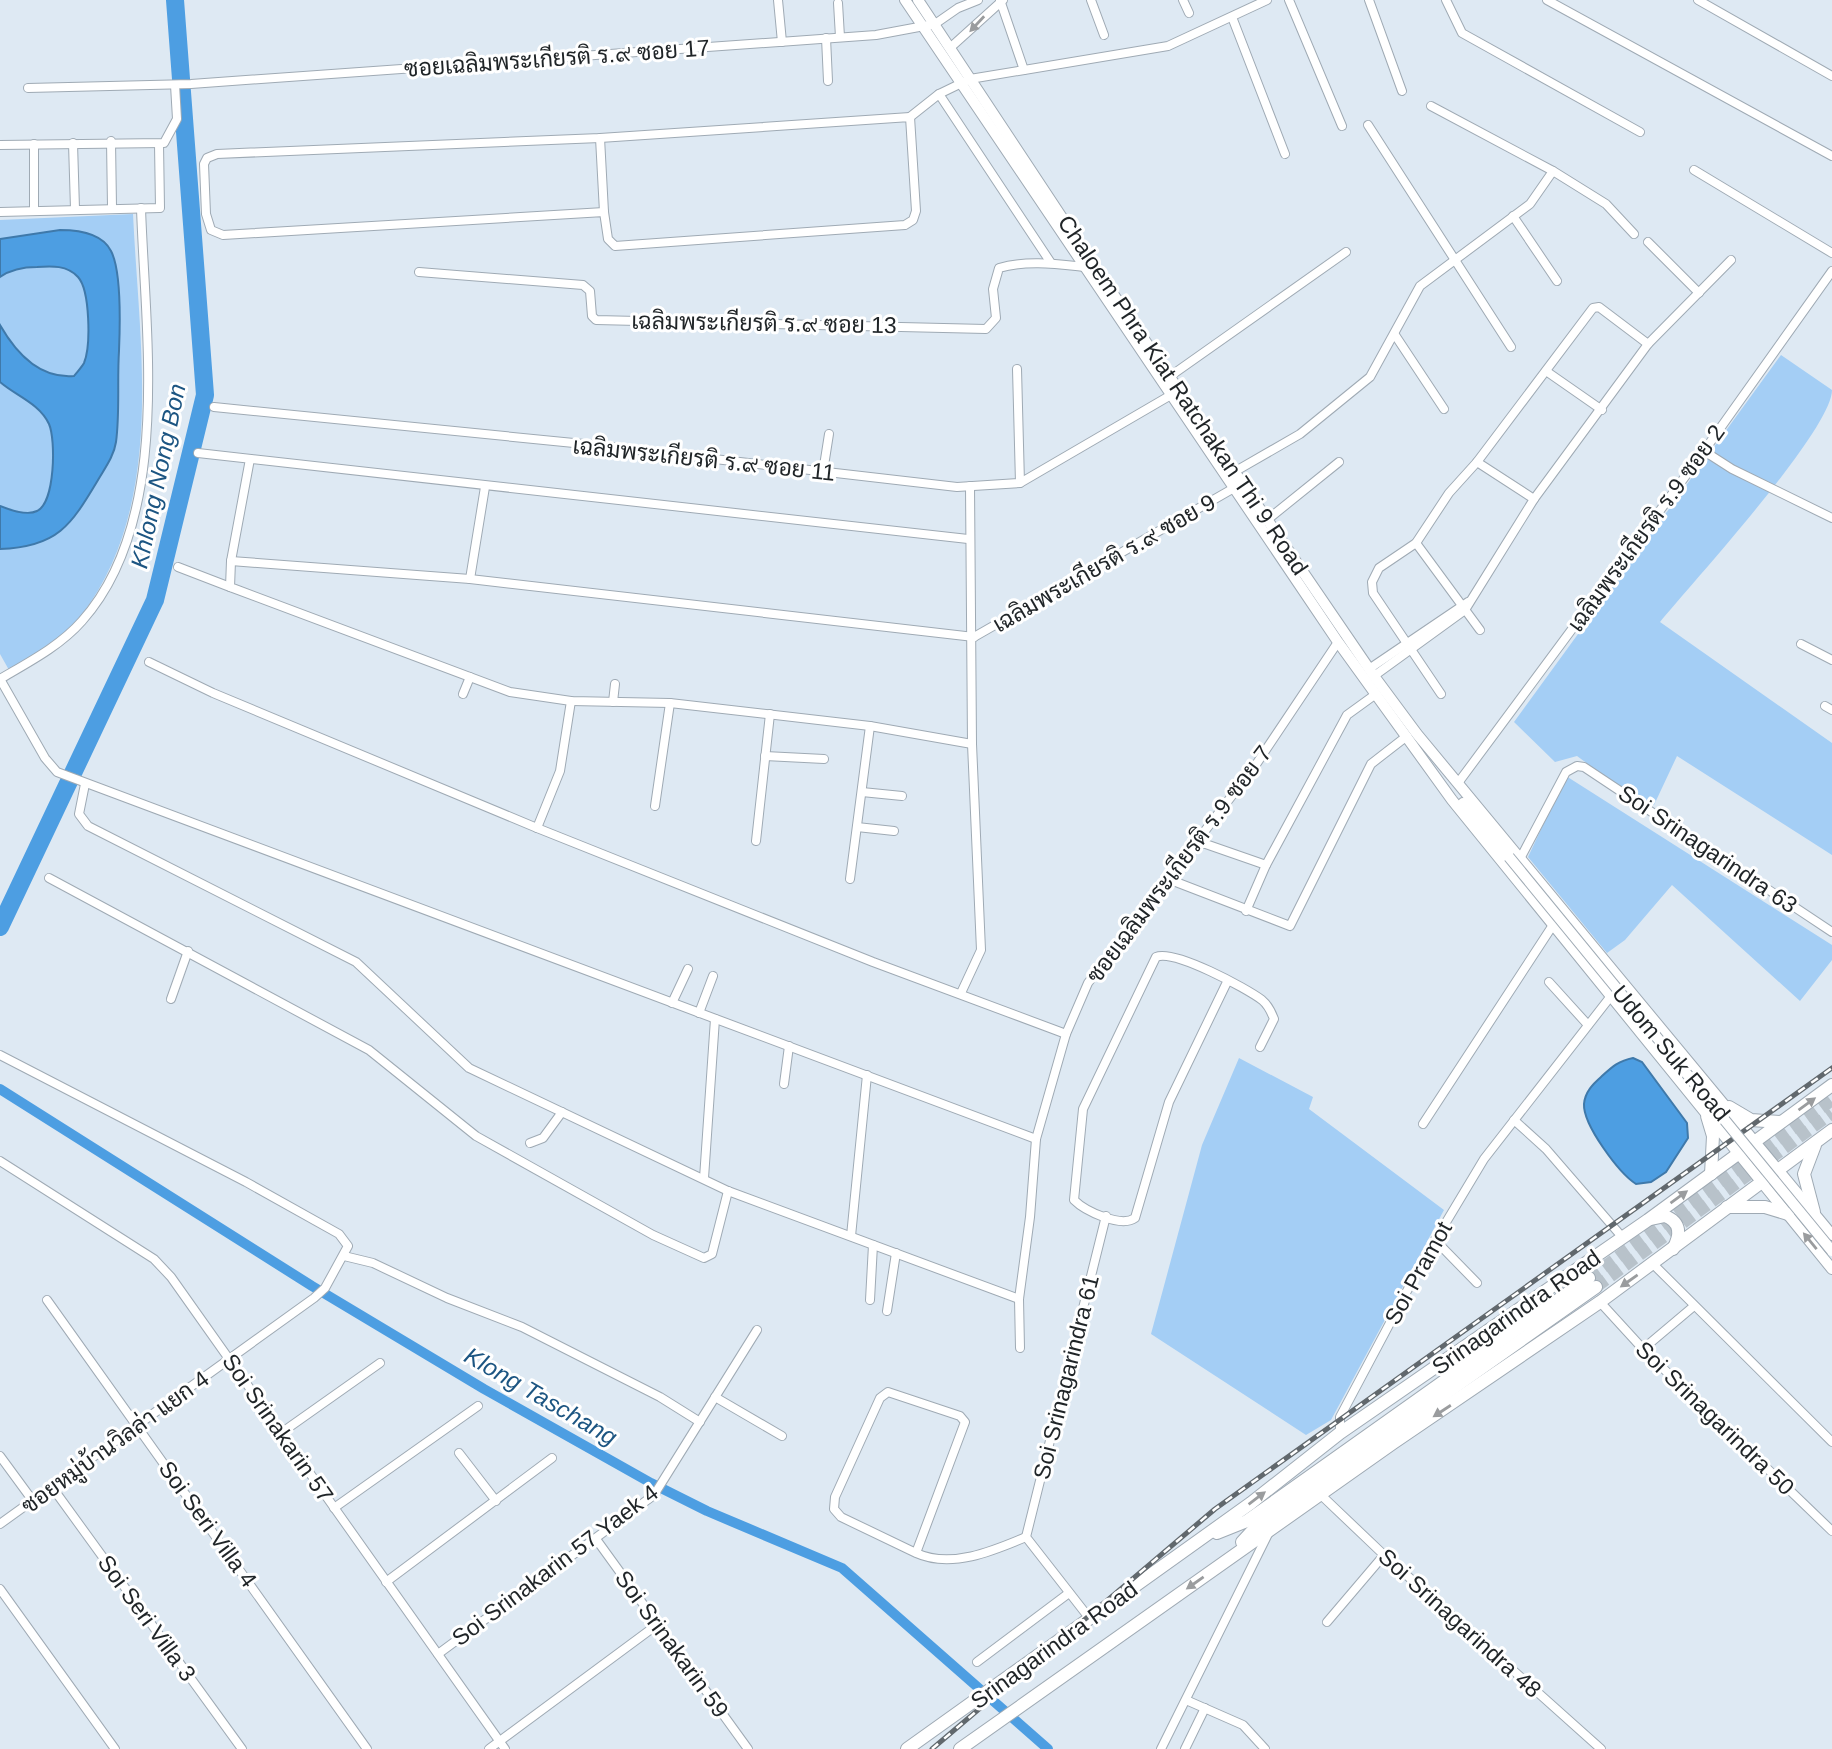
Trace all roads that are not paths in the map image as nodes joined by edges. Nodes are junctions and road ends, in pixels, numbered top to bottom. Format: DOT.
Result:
graph roads {
  1 [pos="778,0"];
  2 [pos="905,0"];
  3 [pos="918,0"];
  4 [pos="978,0"];
  5 [pos="1091,0"];
  6 [pos="1183,0"];
  7 [pos="1267,0"];
  8 [pos="1289,0"];
  9 [pos="1369,0"];
  10 [pos="1446,0"];
  11 [pos="1547,0"];
  12 [pos="1698,0"];
  13 [pos="1001,1"];
  14 [pos="838,3"];
  15 [pos="1189,13"];
  16 [pos="1232,17"];
  17 [pos="929,25"];
  18 [pos="1104,35"];
  19 [pos="840,37"];
  20 [pos="826,38"];
  21 [pos="782,42"];
  22 [pos="950,47"];
  23 [pos="1024,70"];
  24 [pos="1832,76"];
  25 [pos="828,81"];
  26 [pos="966,82"];
  27 [pos="176,85"];
  28 [pos="28,88"];
  29 [pos="1402,91"];
  30 [pos="939,94"];
  31 [pos="1431,106"];
  32 [pos="910,117"];
  33 [pos="1368,125"];
  34 [pos="1342,126"];
  35 [pos="1640,132"];
  36 [pos="600,138"];
  37 [pos="111,141"];
  38 [pos="73,143"];
  39 [pos="34,144"];
  40 [pos="159,144"];
  41 [pos="0,145"];
  42 [pos="1285,154"];
  43 [pos="1832,156"];
  44 [pos="1694,170"];
  45 [pos="1553,171"];
  46 [pos="112,208"];
  47 [pos="141,208"];
  48 [pos="75,209"];
  49 [pos="34,211"];
  50 [pos="0,212"];
  51 [pos="604,212"];
  52 [pos="1513,216"];
  53 [pos="1634,234"];
  54 [pos="1648,242"];
  55 [pos="1346,252"];
  56 [pos="1832,253"];
  57 [pos="1455,259"];
  58 [pos="1731,260"];
  59 [pos="1051,263"];
  60 [pos="1085,267"];
  61 [pos="1832,271"];
  62 [pos="419,272"];
  63 [pos="1557,281"];
  64 [pos="1699,293"];
  65 [pos="1120,313"];
  66 [pos="1395,335"];
  67 [pos="1648,344"];
  68 [pos="1511,347"];
  69 [pos="1017,369"];
  70 [pos="1546,371"];
  71 [pos="1162,373"];
  72 [pos="1171,395"];
  73 [pos="215,407"];
  74 [pos="1444,410"];
  75 [pos="1602,410"];
  76 [pos="829,434"];
  77 [pos="1704,451"];
  78 [pos="198,453"];
  79 [pos="250,459"];
  80 [pos="1339,462"];
  81 [pos="1477,463"];
  82 [pos="823,472"];
  83 [pos="1234,472"];
  84 [pos="1020,484"];
  85 [pos="970,486"];
  86 [pos="1238,486"];
  87 [pos="485,487"];
  88 [pos="1534,499"];
  89 [pos="1832,518"];
  90 [pos="1267,520"];
  91 [pos="968,539"];
  92 [pos="1416,543"];
  93 [pos="231,561"];
  94 [pos="1291,564"];
  95 [pos="178,567"];
  96 [pos="470,579"];
  97 [pos="230,587"];
  98 [pos="1465,606"];
  99 [pos="1323,610"];
  100 [pos="1480,630"];
  101 [pos="974,637"];
  102 [pos="1338,642"];
  103 [pos="1801,644"];
  104 [pos="1410,645"];
  105 [pos="1832,660"];
  106 [pos="149,662"];
  107 [pos="1371,673"];
  108 [pos="470,677"];
  109 [pos="0,679"];
  110 [pos="615,684"];
  111 [pos="463,694"];
  112 [pos="1376,694"];
  113 [pos="1441,694"];
  114 [pos="571,701"];
  115 [pos="613,702"];
  116 [pos="670,703"];
  117 [pos="770,714"];
  118 [pos="870,726"];
  119 [pos="1407,736"];
  120 [pos="972,744"];
  121 [pos="765,756"];
  122 [pos="824,759"];
  123 [pos="1430,767"];
  124 [pos="1458,783"];
  125 [pos="85,784"];
  126 [pos="862,792"];
  127 [pos="902,796"];
  128 [pos="655,806"];
  129 [pos="1480,821"];
  130 [pos="857,827"];
  131 [pos="537,828"];
  132 [pos="894,831"];
  133 [pos="756,841"];
  134 [pos="1197,841"];
  135 [pos="1509,857"];
  136 [pos="1521,857"];
  137 [pos="1266,865"];
  138 [pos="50,878"];
  139 [pos="850,879"];
  140 [pos="1168,879"];
  141 [pos="1246,911"];
  142 [pos="1553,925"];
  143 [pos="1832,932"];
  144 [pos="188,951"];
  145 [pos="688,969"];
  146 [pos="713,976"];
  147 [pos="1228,980"];
  148 [pos="1549,982"];
  149 [pos="961,993"];
  150 [pos="1611,996"];
  151 [pos="171,999"];
  152 [pos="672,1003"];
  153 [pos="699,1013"];
  154 [pos="715,1018"];
  155 [pos="1588,1025"];
  156 [pos="1066,1034"];
  157 [pos="789,1046"];
  158 [pos="1260,1047"];
  159 [pos="0,1055"];
  160 [pos="1699,1071"];
  161 [pos="867,1075"];
  162 [pos="784,1084"];
  163 [pos="1683,1085"];
  164 [pos="1832,1085"];
  165 [pos="1729,1107"];
  166 [pos="562,1112"];
  167 [pos="1707,1116"];
  168 [pos="1514,1120"];
  169 [pos="1782,1122"];
  170 [pos="1423,1124"];
  171 [pos="1832,1130"];
  172 [pos="1036,1139"];
  173 [pos="1757,1141"];
  174 [pos="1816,1142"];
  175 [pos="530,1143"];
  176 [pos="1739,1154"];
  177 [pos="0,1161"];
  178 [pos="1779,1168"];
  179 [pos="1711,1174"];
  180 [pos="704,1178"];
  181 [pos="1761,1180"];
  182 [pos="728,1191"];
  183 [pos="1725,1208"];
  184 [pos="1814,1212"];
  185 [pos="1788,1214"];
  186 [pos="1106,1216"];
  187 [pos="1648,1220"];
  188 [pos="1832,1235"];
  189 [pos="850,1237"];
  190 [pos="1623,1238"];
  191 [pos="1435,1240"];
  192 [pos="873,1245"];
  193 [pos="1673,1249"];
  194 [pos="1832,1251"];
  195 [pos="896,1253"];
  196 [pos="344,1256"];
  197 [pos="1653,1264"];
  198 [pos="1832,1269"];
  199 [pos="1477,1283"];
  200 [pos="1019,1299"];
  201 [pos="47,1300"];
  202 [pos="870,1300"];
  203 [pos="1600,1302"];
  204 [pos="1693,1306"];
  205 [pos="887,1311"];
  206 [pos="757,1329"];
  207 [pos="1020,1348"];
  208 [pos="1643,1349"];
  209 [pos="229,1359"];
  210 [pos="380,1363"];
  211 [pos="715,1397"];
  212 [pos="478,1406"];
  213 [pos="700,1422"];
  214 [pos="137,1426"];
  215 [pos="281,1433"];
  216 [pos="1340,1433"];
  217 [pos="782,1436"];
  218 [pos="1832,1442"];
  219 [pos="459,1453"];
  220 [pos="0,1456"];
  221 [pos="552,1458"];
  222 [pos="52,1487"];
  223 [pos="1321,1495"];
  224 [pos="33,1501"];
  225 [pos="496,1501"];
  226 [pos="334,1508"];
  227 [pos="0,1524"];
  228 [pos="1831,1528"];
  229 [pos="1271,1529"];
  230 [pos="1026,1536"];
  231 [pos="596,1539"];
  232 [pos="1201,1539"];
  233 [pos="916,1553"];
  234 [pos="1384,1555"];
  235 [pos="1220,1564"];
  236 [pos="386,1582"];
  237 [pos="0,1589"];
  238 [pos="1069,1593"];
  239 [pos="1090,1619"];
  240 [pos="1327,1622"];
  241 [pos="658,1624"];
  242 [pos="438,1654"];
  243 [pos="977,1662"];
  244 [pos="1186,1700"];
  245 [pos="1205,1708"];
  246 [pos="944,1724"];
  247 [pos="502,1745"];
  248 [pos="960,1748"];
  249 [pos="115,1749"];
  250 [pos="242,1749"];
  251 [pos="367,1749"];
  252 [pos="489,1749"];
  253 [pos="748,1749"];
  254 [pos="907,1749"];
  255 [pos="914,1749"];
  256 [pos="1161,1749"];
  257 [pos="1185,1749"];
  258 [pos="1265,1749"];
  259 [pos="1601,1749"];
  1 -- 21 [label="street"];
  2 -- 17 [label="main road, Chaloem Phra Kiat Ratchakan Thi 9 Road"];
  3 -- 17 [label="main road, Chaloem Phra Kiat Ratchakan Thi 9 Road"];
  4 -- 17 [label="street"];
  5 -- 18 [label="street"];
  6 -- 15 [label="street"];
  7 -- 16 [label="street"];
  8 -- 34 [label="street"];
  9 -- 29 [label="street"];
  10 -- 35 [label="street"];
  11 -- 43 [label="street"];
  12 -- 24 [label="street"];
  13 -- 22 [label="street, one-way"];
  13 -- 23 [label="street"];
  14 -- 19 [label="street"];
  16 -- 23 [label="street"];
  16 -- 42 [label="street"];
  17 -- 19 [label="street, ซอยเฉลิมพระเกียรติ ร.๙ ซอย 17"];
  17 -- 22 [label="main road, Chaloem Phra Kiat Ratchakan Thi 9 Road"];
  17 -- 26 [label="main road, Chaloem Phra Kiat Ratchakan Thi 9 Road"];
  19 -- 20 [label="street, ซอยเฉลิมพระเกียรติ ร.๙ ซอย 17"];
  20 -- 21 [label="street, ซอยเฉลิมพระเกียรติ ร.๙ ซอย 17"];
  20 -- 25 [label="street"];
  21 -- 27 [label="street, ซอยเฉลิมพระเกียรติ ร.๙ ซอย 17"];
  22 -- 26 [label="main road, Chaloem Phra Kiat Ratchakan Thi 9 Road"];
  23 -- 26 [label="street"];
  26 -- 30 [label="street"];
  26 -- 60 [label="main road, Chaloem Phra Kiat Ratchakan Thi 9 Road"];
  26 -- 65 [label="main road, Chaloem Phra Kiat Ratchakan Thi 9 Road"];
  27 -- 28 [label="street, ซอยเฉลิมพระเกียรติ ร.๙ ซอย 17"];
  27 -- 40 [label="street"];
  30 -- 32 [label="street"];
  30 -- 59 [label="street"];
  31 -- 45 [label="street"];
  32 -- 36 [label="street"];
  32 -- 51 [label="street"];
  33 -- 57 [label="street"];
  36 -- 51 [label="street"];
  36 -- 51 [label="street"];
  37 -- 38 [label="street"];
  37 -- 40 [label="street"];
  37 -- 46 [label="street"];
  38 -- 39 [label="street"];
  38 -- 48 [label="street"];
  39 -- 41 [label="street"];
  39 -- 49 [label="street"];
  40 -- 47 [label="street"];
  44 -- 56 [label="street"];
  45 -- 52 [label="street"];
  45 -- 53 [label="street"];
  46 -- 47 [label="street"];
  46 -- 48 [label="street"];
  47 -- 109 [label="street"];
  48 -- 49 [label="street"];
  49 -- 50 [label="street"];
  52 -- 57 [label="street"];
  52 -- 63 [label="street"];
  54 -- 64 [label="street"];
  55 -- 71 [label="street"];
  57 -- 66 [label="street"];
  57 -- 68 [label="street"];
  58 -- 64 [label="street"];
  59 -- 60 [label="street, เฉลิมพระเกียรติ ร.๙ ซอย 13"];
  59 -- 62 [label="street, เฉลิมพระเกียรติ ร.๙ ซอย 13"];
  60 -- 65 [label="main road, Chaloem Phra Kiat Ratchakan Thi 9 Road"];
  61 -- 77 [label="street, เฉลิมพระเกียรติ ร.9 ซอย 2"];
  64 -- 67 [label="street"];
  65 -- 71 [label="main road, Chaloem Phra Kiat Ratchakan Thi 9 Road"];
  66 -- 74 [label="street"];
  66 -- 83 [label="street"];
  67 -- 70 [label="street"];
  67 -- 75 [label="street"];
  69 -- 84 [label="street"];
  70 -- 75 [label="street"];
  70 -- 81 [label="street"];
  71 -- 72 [label="main road, Chaloem Phra Kiat Ratchakan Thi 9 Road"];
  71 -- 83 [label="main road, Chaloem Phra Kiat Ratchakan Thi 9 Road"];
  72 -- 84 [label="street, เฉลิมพระเกียรติ ร.๙ ซอย 11"];
  72 -- 86 [label="main road, Chaloem Phra Kiat Ratchakan Thi 9 Road"];
  73 -- 82 [label="street, เฉลิมพระเกียรติ ร.๙ ซอย 11"];
  75 -- 88 [label="street"];
  76 -- 82 [label="street"];
  77 -- 89 [label="street"];
  77 -- 124 [label="street, เฉลิมพระเกียรติ ร.9 ซอย 2"];
  78 -- 79 [label="street"];
  79 -- 87 [label="street"];
  79 -- 93 [label="street"];
  80 -- 90 [label="street"];
  81 -- 88 [label="street"];
  81 -- 92 [label="street"];
  82 -- 85 [label="street, เฉลิมพระเกียรติ ร.๙ ซอย 11"];
  83 -- 86 [label="main road, Chaloem Phra Kiat Ratchakan Thi 9 Road"];
  84 -- 85 [label="street, เฉลิมพระเกียรติ ร.๙ ซอย 11"];
  85 -- 91 [label="street"];
  86 -- 90 [label="main road, Chaloem Phra Kiat Ratchakan Thi 9 Road"];
  86 -- 94 [label="main road, Chaloem Phra Kiat Ratchakan Thi 9 Road"];
  86 -- 101 [label="street, เฉลิมพระเกียรติ ร.๙ ซอย 9"];
  87 -- 91 [label="street"];
  87 -- 96 [label="street"];
  88 -- 98 [label="street"];
  90 -- 94 [label="main road, Chaloem Phra Kiat Ratchakan Thi 9 Road"];
  91 -- 101 [label="street"];
  92 -- 98 [label="street"];
  92 -- 104 [label="street"];
  93 -- 96 [label="street"];
  93 -- 97 [label="street"];
  94 -- 99 [label="main road, Chaloem Phra Kiat Ratchakan Thi 9 Road"];
  95 -- 97 [label="street"];
  96 -- 101 [label="street"];
  97 -- 108 [label="street"];
  98 -- 100 [label="street"];
  98 -- 104 [label="street"];
  99 -- 102 [label="main road, Chaloem Phra Kiat Ratchakan Thi 9 Road"];
  99 -- 107 [label="main road, Chaloem Phra Kiat Ratchakan Thi 9 Road"];
  101 -- 120 [label="street"];
  102 -- 112 [label="main road, Chaloem Phra Kiat Ratchakan Thi 9 Road"];
  102 -- 134 [label="street, ซอยเฉลิมพระเกียรติ ร.9 ซอย 7"];
  103 -- 105 [label="street"];
  104 -- 107 [label="street"];
  104 -- 113 [label="street"];
  106 -- 131 [label="street"];
  107 -- 124 [label="main road, Chaloem Phra Kiat Ratchakan Thi 9 Road"];
  108 -- 111 [label="street"];
  108 -- 114 [label="street"];
  109 -- 125 [label="street"];
  110 -- 115 [label="street"];
  112 -- 119 [label="main road, Chaloem Phra Kiat Ratchakan Thi 9 Road"];
  112 -- 137 [label="street"];
  114 -- 115 [label="street"];
  114 -- 131 [label="street"];
  115 -- 116 [label="street"];
  116 -- 117 [label="street"];
  116 -- 128 [label="street"];
  117 -- 118 [label="street"];
  117 -- 121 [label="street"];
  118 -- 120 [label="street"];
  118 -- 126 [label="street"];
  119 -- 123 [label="main road, Chaloem Phra Kiat Ratchakan Thi 9 Road"];
  119 -- 141 [label="street"];
  120 -- 149 [label="street"];
  121 -- 122 [label="street"];
  121 -- 133 [label="street"];
  123 -- 129 [label="main road, Chaloem Phra Kiat Ratchakan Thi 9 Road"];
  123 -- 142 [label="main road, Chaloem Phra Kiat Ratchakan Thi 9 Road"];
  124 -- 129 [label="main road, Chaloem Phra Kiat Ratchakan Thi 9 Road"];
  124 -- 136 [label="main road, Chaloem Phra Kiat Ratchakan Thi 9 Road"];
  125 -- 152 [label="street"];
  125 -- 166 [label="street"];
  126 -- 127 [label="street"];
  126 -- 130 [label="street"];
  129 -- 135 [label="main road, Chaloem Phra Kiat Ratchakan Thi 9 Road"];
  130 -- 132 [label="street"];
  130 -- 139 [label="street"];
  131 -- 149 [label="street"];
  134 -- 137 [label="street"];
  134 -- 140 [label="street, ซอยเฉลิมพระเกียรติ ร.9 ซอย 7"];
  135 -- 194 [label="main road, Udom Suk Road, bridge"];
  136 -- 143 [label="street, Soi Srinagarindra 63"];
  136 -- 160 [label="main road, Chaloem Phra Kiat Ratchakan Thi 9 Road"];
  137 -- 141 [label="street"];
  138 -- 144 [label="street"];
  140 -- 141 [label="street"];
  140 -- 156 [label="street, ซอยเฉลิมพระเกียรติ ร.9 ซอย 7"];
  142 -- 150 [label="main road, Chaloem Phra Kiat Ratchakan Thi 9 Road"];
  142 -- 170 [label="street"];
  144 -- 151 [label="street"];
  144 -- 182 [label="street"];
  145 -- 152 [label="street"];
  146 -- 153 [label="street"];
  147 -- 158 [label="street"];
  147 -- 186 [label="street"];
  147 -- 186 [label="street"];
  148 -- 155 [label="street"];
  149 -- 156 [label="street"];
  150 -- 155 [label="street, Soi Pramot"];
  150 -- 163 [label="main road, Chaloem Phra Kiat Ratchakan Thi 9 Road"];
  152 -- 153 [label="street"];
  153 -- 154 [label="street"];
  154 -- 157 [label="street"];
  154 -- 180 [label="street"];
  155 -- 168 [label="street, Soi Pramot"];
  156 -- 172 [label="street, ซอยเฉลิมพระเกียรติ ร.9 ซอย 7"];
  157 -- 161 [label="street"];
  157 -- 162 [label="street"];
  159 -- 196 [label="street"];
  160 -- 163 [label="main road"];
  160 -- 165 [label="main road, Chaloem Phra Kiat Ratchakan Thi 9 Road"];
  161 -- 172 [label="street"];
  161 -- 189 [label="street"];
  163 -- 167 [label="main road, Chaloem Phra Kiat Ratchakan Thi 9 Road"];
  169 -- 164 [label="main road, Srinagarindra Road, one-way"];
  165 -- 169 [label="main road"];
  165 -- 173 [label="main road, Chaloem Phra Kiat Ratchakan Thi 9 Road"];
  166 -- 175 [label="street"];
  166 -- 180 [label="street"];
  167 -- 176 [label="main road, Chaloem Phra Kiat Ratchakan Thi 9 Road"];
  167 -- 179 [label="main road"];
  168 -- 190 [label="street"];
  168 -- 191 [label="street, Soi Pramot"];
  169 -- 173 [label="main road, Srinagarindra Road"];
  171 -- 174 [label="main road, Srinagarindra Road"];
  172 -- 200 [label="street, ซอยเฉลิมพระเกียรติ ร.9 ซอย 7"];
  173 -- 176 [label="main road, Srinagarindra Road"];
  173 -- 178 [label="main road"];
  174 -- 178 [label="main road, Srinagarindra Road"];
  174 -- 184 [label="main road"];
  176 -- 179 [label="main road, Srinagarindra Road"];
  176 -- 181 [label="main road"];
  177 -- 209 [label="street, Soi Srinakarin 57"];
  178 -- 181 [label="main road, Srinagarindra Road"];
  178 -- 184 [label="main road"];
  187 -- 179 [label="main road, Srinagarindra Road, one-way"];
  180 -- 182 [label="street"];
  181 -- 183 [label="main road, Srinagarindra Road"];
  181 -- 185 [label="main road"];
  182 -- 189 [label="street"];
  183 -- 185 [label="main road"];
  183 -- 193 [label="main road, Srinagarindra Road"];
  184 -- 188 [label="main road"];
  198 -- 185 [label="main road, one-way"];
  186 -- 230 [label="street, Soi Srinagarindra 61"];
  187 -- 190 [label="main road, Srinagarindra Road"];
  187 -- 193 [label="main road"];
  189 -- 192 [label="street"];
  190 -- 216 [label="main road, Srinagarindra Road"];
  191 -- 199 [label="street"];
  191 -- 216 [label="street, Soi Pramot"];
  192 -- 195 [label="street"];
  192 -- 202 [label="street"];
  193 -- 197 [label="main road, Srinagarindra Road"];
  195 -- 200 [label="street"];
  195 -- 205 [label="street"];
  196 -- 209 [label="street, ซอยหมู่บ้านวิลล่า แยก 4"];
  196 -- 213 [label="street"];
  197 -- 203 [label="main road, Srinagarindra Road, one-way"];
  197 -- 204 [label="street"];
  200 -- 207 [label="street, ซอยเฉลิมพระเกียรติ ร.9 ซอย 7"];
  201 -- 214 [label="street, Soi Seri Villa 4"];
  203 -- 208 [label="street, Soi Srinagarindra 50"];
  203 -- 223 [label="main road, Srinagarindra Road, one-way"];
  204 -- 208 [label="street"];
  204 -- 218 [label="street"];
  206 -- 211 [label="street, Soi Srinakarin 57 Yaek 4"];
  208 -- 228 [label="street, Soi Srinagarindra 50"];
  209 -- 214 [label="street, ซอยหมู่บ้านวิลล่า แยก 4"];
  209 -- 215 [label="street, Soi Srinakarin 57"];
  210 -- 215 [label="street"];
  211 -- 213 [label="street, Soi Srinakarin 57 Yaek 4"];
  211 -- 217 [label="street"];
  212 -- 226 [label="street"];
  213 -- 231 [label="street, Soi Srinakarin 57 Yaek 4"];
  214 -- 222 [label="street, ซอยหมู่บ้านวิลล่า แยก 4"];
  214 -- 251 [label="street, Soi Seri Villa 4"];
  215 -- 226 [label="street, Soi Srinakarin 57"];
  232 -- 216 [label="main road, Srinagarindra Road, one-way"];
  219 -- 225 [label="street"];
  220 -- 224 [label="street"];
  221 -- 225 [label="street"];
  222 -- 224 [label="street, ซอยหมู่บ้านวิลล่า แยก 4"];
  222 -- 250 [label="street, Soi Seri Villa 3"];
  223 -- 229 [label="main road, Srinagarindra Road"];
  223 -- 234 [label="street, Soi Srinagarindra 48"];
  224 -- 227 [label="street, ซอยหมู่บ้านวิลล่า แยก 4"];
  225 -- 236 [label="street"];
  226 -- 236 [label="street, Soi Srinakarin 57"];
  229 -- 235 [label="main road, Srinagarindra Road"];
  229 -- 244 [label="street"];
  230 -- 233 [label="street"];
  230 -- 238 [label="street"];
  231 -- 241 [label="street, Soi Srinakarin 59"];
  231 -- 242 [label="street, Soi Srinakarin 57 Yaek 4"];
  232 -- 235 [label="main road, Srinagarindra Road"];
  232 -- 239 [label="main road, Srinagarindra Road"];
  233 -- 233 [label="street"];
  234 -- 240 [label="street"];
  234 -- 259 [label="street, Soi Srinagarindra 48"];
  235 -- 248 [label="main road, Srinagarindra Road, one-way"];
  236 -- 242 [label="street, Soi Srinakarin 57"];
  237 -- 249 [label="street"];
  238 -- 239 [label="street"];
  238 -- 243 [label="street"];
  239 -- 246 [label="main road, Srinagarindra Road"];
  241 -- 247 [label="street"];
  241 -- 253 [label="street, Soi Srinakarin 59"];
  242 -- 247 [label="street, Soi Srinakarin 57"];
  244 -- 245 [label="street"];
  244 -- 256 [label="street"];
  245 -- 257 [label="street"];
  245 -- 258 [label="street"];
  246 -- 254 [label="main road, Srinagarindra Road"];
  246 -- 255 [label="main road"];
  247 -- 252 [label="street"];
}
